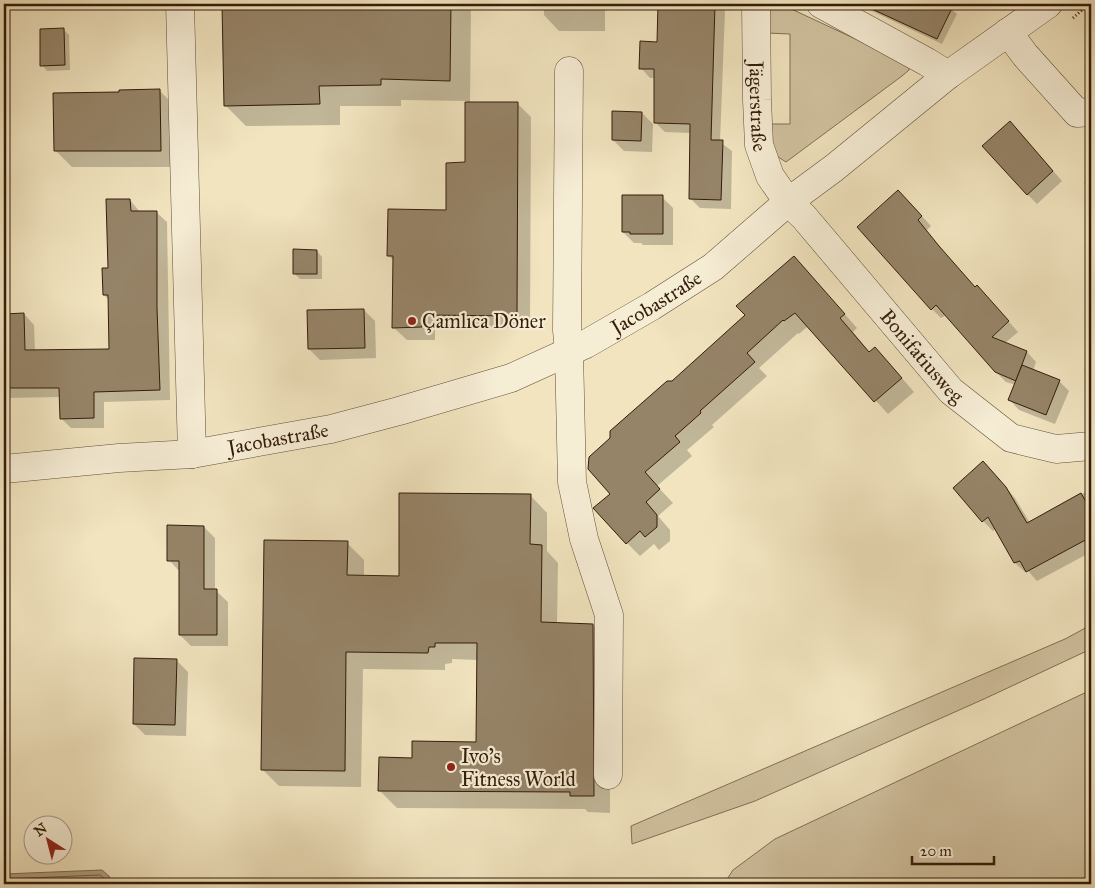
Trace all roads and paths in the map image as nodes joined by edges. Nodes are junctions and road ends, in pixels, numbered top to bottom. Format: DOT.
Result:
graph roads {
  1 [pos="180,4"];
  2 [pos="756,4"];
  3 [pos="820,4"];
  4 [pos="1048,4"];
  5 [pos="1008,32"];
  6 [pos="569,71"];
  7 [pos="948,75"];
  8 [pos="1091,112"];
  9 [pos="788,202"];
  10 [pos="569,352"];
  11 [pos="1091,446"];
  12 [pos="192,454"];
  13 [pos="4,469"];
  14 [pos="608,775"];
  1 -- 12 [label="street"];
  2 -- 9 [label="street, Jägerstraße"];
  3 -- 7 [label="street"];
  4 -- 5 [label="street, Jacobastraße"];
  5 -- 7 [label="street, Jacobastraße"];
  5 -- 8 [label="street"];
  6 -- 10 [label="street"];
  7 -- 9 [label="street, Jacobastraße"];
  9 -- 10 [label="street, Jacobastraße"];
  9 -- 11 [label="street, Bonifatiusweg"];
  10 -- 12 [label="street, Jacobastraße"];
  10 -- 14 [label="street"];
  12 -- 13 [label="street, Jacobastraße"];
}
